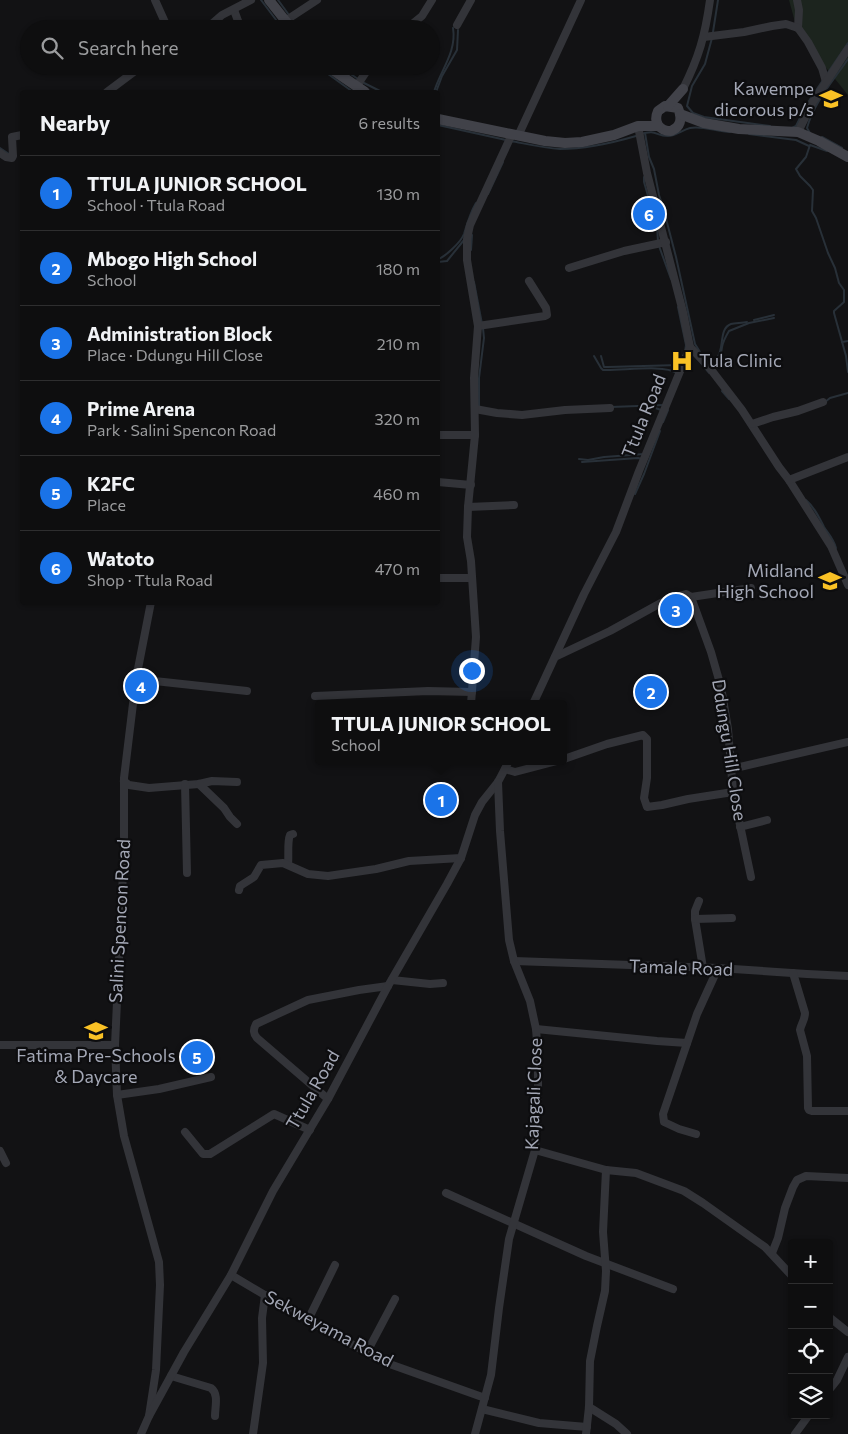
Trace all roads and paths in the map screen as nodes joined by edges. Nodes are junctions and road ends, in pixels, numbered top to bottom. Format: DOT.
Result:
graph roads {
  1 [pos="155,0"];
  2 [pos="252,0"];
  3 [pos="269,0"];
  4 [pos="316,0"];
  5 [pos="432,0"];
  6 [pos="472,0"];
  7 [pos="581,0"];
  8 [pos="710,0"];
  9 [pos="797,0"];
  10 [pos="234,10"];
  11 [pos="164,20"];
  12 [pos="216,20"];
  13 [pos="238,20"];
  14 [pos="284,20"];
  15 [pos="294,20"];
  16 [pos="417,20"];
  17 [pos="457,25"];
  18 [pos="798,28"];
  19 [pos="704,37"];
  20 [pos="848,49"];
  21 [pos="130,75"];
  22 [pos="339,75"];
  23 [pos="364,75"];
  24 [pos="826,82"];
  25 [pos="356,87"];
  26 [pos="682,89"];
  27 [pos="110,90"];
  28 [pos="361,90"];
  29 [pos="676,109"];
  30 [pos="440,119"];
  31 [pos="657,121"];
  32 [pos="704,123"];
  33 [pos="639,126"];
  34 [pos="679,126"];
  35 [pos="798,132"];
  36 [pos="20,135"];
  37 [pos="515,135"];
  38 [pos="0,153"];
  39 [pos="848,157"];
  40 [pos="666,242"];
  41 [pos="569,268"];
  42 [pos="529,281"];
  43 [pos="478,326"];
  44 [pos="690,348"];
  45 [pos="824,402"];
  46 [pos="475,408"];
  47 [pos="610,408"];
  48 [pos="752,424"];
  49 [pos="440,435"];
  50 [pos="475,435"];
  51 [pos="848,457"];
  52 [pos="789,480"];
  53 [pos="440,482"];
  54 [pos="471,485"];
  55 [pos="514,505"];
  56 [pos="468,507"];
  57 [pos="440,578"];
  58 [pos="472,578"];
  59 [pos="848,585"];
  60 [pos="751,588"];
  61 [pos="691,597"];
  62 [pos="150,605"];
  63 [pos="555,657"];
  64 [pos="136,679"];
  65 [pos="247,690"];
  66 [pos="472,692"];
  67 [pos="360,695"];
  68 [pos="315,696"];
  69 [pos="359,700"];
  70 [pos="471,700"];
  71 [pos="535,700"];
  72 [pos="848,742"];
  73 [pos="567,758"];
  74 [pos="507,765"];
  75 [pos="542,765"];
  76 [pos="731,769"];
  77 [pos="124,781"];
  78 [pos="237,782"];
  79 [pos="498,782"];
  80 [pos="185,784"];
  81 [pos="198,784"];
  82 [pos="733,792"];
  83 [pos="767,820"];
  84 [pos="237,824"];
  85 [pos="740,828"];
  86 [pos="293,834"];
  87 [pos="461,858"];
  88 [pos="288,864"];
  89 [pos="187,874"];
  90 [pos="751,877"];
  91 [pos="239,890"];
  92 [pos="699,901"];
  93 [pos="732,918"];
  94 [pos="695,919"];
  95 [pos="514,961"];
  96 [pos="703,968"];
  97 [pos="718,968"];
  98 [pos="794,973"];
  99 [pos="848,976"];
  100 [pos="390,983"];
  101 [pos="442,983"];
  102 [pos="536,1029"];
  103 [pos="687,1043"];
  104 [pos="0,1045"];
  105 [pos="115,1045"];
  106 [pos="211,1077"];
  107 [pos="117,1095"];
  108 [pos="328,1099"];
  109 [pos="848,1111"];
  110 [pos="310,1130"];
  111 [pos="185,1132"];
  112 [pos="696,1134"];
  113 [pos="0,1150"];
  114 [pos="535,1150"];
  115 [pos="6,1163"];
  116 [pos="606,1170"];
  117 [pos="848,1178"];
  118 [pos="446,1193"];
  119 [pos="513,1224"];
  120 [pos="772,1253"];
  121 [pos="605,1263"];
  122 [pos="335,1265"];
  123 [pos="788,1271"];
  124 [pos="231,1275"];
  125 [pos="673,1289"];
  126 [pos="265,1295"];
  127 [pos="395,1298"];
  128 [pos="833,1319"];
  129 [pos="308,1320"];
  130 [pos="848,1332"];
  131 [pos="367,1352"];
  132 [pos="848,1357"];
  133 [pos="172,1376"];
  134 [pos="833,1385"];
  135 [pos="485,1398"];
  136 [pos="589,1407"];
  137 [pos="482,1409"];
  138 [pos="149,1416"];
  139 [pos="215,1416"];
  140 [pos="806,1419"];
  141 [pos="586,1431"];
  142 [pos="141,1434"];
  143 [pos="253,1434"];
  144 [pos="474,1434"];
  145 [pos="627,1434"];
  146 [pos="795,1434"];
  1 -- 11 [label="street"];
  2 -- 10 [label="street"];
  3 -- 14 [label="street"];
  4 -- 15 [label="street"];
  5 -- 16 [label="street"];
  6 -- 17 [label="street"];
  7 -- 37 [label="street"];
  8 -- 19 [label="street"];
  9 -- 18 [label="street"];
  10 -- 12 [label="street"];
  10 -- 13 [label="street"];
  18 -- 19 [label="street"];
  18 -- 24 [label="street"];
  19 -- 26 [label="street"];
  20 -- 24 [label="street"];
  21 -- 27 [label="street"];
  22 -- 25 [label="street"];
  23 -- 25 [label="street"];
  24 -- 35 [label="street"];
  25 -- 28 [label="street"];
  26 -- 29 [label="street"];
  29 -- 31 [label="street"];
  29 -- 32 [label="street"];
  29 -- 34 [label="street"];
  30 -- 37 [label="street"];
  31 -- 33 [label="street"];
  31 -- 34 [label="street"];
  32 -- 34 [label="street"];
  32 -- 35 [label="street"];
  33 -- 37 [label="street"];
  33 -- 40 [label="street"];
  35 -- 39 [label="street"];
  36 -- 38 [label="street"];
  37 -- 43 [label="street"];
  40 -- 41 [label="street"];
  40 -- 44 [label="street"];
  42 -- 43 [label="street"];
  43 -- 46 [label="street"];
  44 -- 48 [label="street"];
  44 -- 63 [label="street, Ttula Road"];
  45 -- 48 [label="street"];
  46 -- 47 [label="street"];
  46 -- 50 [label="street"];
  48 -- 52 [label="street"];
  49 -- 50 [label="street"];
  50 -- 54 [label="street"];
  51 -- 52 [label="street"];
  52 -- 59 [label="street"];
  53 -- 54 [label="street"];
  54 -- 56 [label="street"];
  55 -- 56 [label="street"];
  56 -- 58 [label="street"];
  57 -- 58 [label="street"];
  58 -- 66 [label="street"];
  60 -- 61 [label="street"];
  61 -- 63 [label="street"];
  61 -- 76 [label="street, Ddungu Hill Close"];
  62 -- 64 [label="street, Salini Spencon Road"];
  63 -- 71 [label="street, Ttula Road"];
  64 -- 65 [label="street"];
  64 -- 77 [label="street, Salini Spencon Road"];
  66 -- 67 [label="street"];
  66 -- 70 [label="street"];
  67 -- 68 [label="street"];
  67 -- 69 [label="street"];
  72 -- 76 [label="street"];
  73 -- 82 [label="street"];
  74 -- 75 [label="street"];
  74 -- 79 [label="street, Ttula Road"];
  76 -- 82 [label="street, Ddungu Hill Close"];
  77 -- 80 [label="street"];
  77 -- 105 [label="street, Salini Spencon Road"];
  78 -- 81 [label="street"];
  79 -- 87 [label="street, Ttula Road"];
  79 -- 95 [label="street, Kajagali Close"];
  80 -- 81 [label="street"];
  80 -- 89 [label="street"];
  81 -- 84 [label="street"];
  82 -- 85 [label="street, Ddungu Hill Close"];
  83 -- 85 [label="street"];
  85 -- 90 [label="street, Ddungu Hill Close"];
  86 -- 88 [label="street"];
  87 -- 88 [label="street"];
  87 -- 100 [label="street, Ttula Road"];
  88 -- 91 [label="street"];
  92 -- 94 [label="street"];
  93 -- 94 [label="street"];
  94 -- 96 [label="street"];
  95 -- 96 [label="street, Tamale Road"];
  95 -- 102 [label="street, Kajagali Close"];
  96 -- 97 [label="street, Tamale Road"];
  97 -- 98 [label="street, Tamale Road"];
  97 -- 103 [label="street"];
  98 -- 99 [label="street, Tamale Road"];
  98 -- 109 [label="street"];
  100 -- 101 [label="street"];
  100 -- 108 [label="street, Ttula Road"];
  100 -- 108 [label="street"];
  102 -- 103 [label="street"];
  102 -- 114 [label="street, Kajagali Close"];
  103 -- 112 [label="street"];
  104 -- 105 [label="street"];
  105 -- 107 [label="street, Salini Spencon Road"];
  106 -- 107 [label="street"];
  107 -- 138 [label="street, Salini Spencon Road"];
  108 -- 110 [label="street, Ttula Road"];
  110 -- 111 [label="street"];
  110 -- 124 [label="street, Ttula Road"];
  113 -- 115 [label="street"];
  114 -- 116 [label="street"];
  114 -- 119 [label="street, Kajagali Close"];
  116 -- 120 [label="street"];
  116 -- 121 [label="street"];
  117 -- 120 [label="street"];
  118 -- 119 [label="street"];
  119 -- 121 [label="street"];
  119 -- 135 [label="street, Kajagali Close"];
  120 -- 123 [label="street"];
  121 -- 125 [label="street"];
  121 -- 136 [label="street"];
  122 -- 129 [label="street"];
  124 -- 126 [label="street, Sekweyama Road"];
  124 -- 133 [label="street, Ttula Road"];
  126 -- 129 [label="street, Sekweyama Road"];
  126 -- 143 [label="street"];
  127 -- 131 [label="street"];
  128 -- 130 [label="street"];
  129 -- 131 [label="street, Sekweyama Road"];
  131 -- 135 [label="street, Sekweyama Road"];
  132 -- 134 [label="street"];
  133 -- 138 [label="street, Ttula Road"];
  133 -- 139 [label="street"];
  135 -- 137 [label="street, Kajagali Close"];
  136 -- 141 [label="street"];
  136 -- 145 [label="street"];
  137 -- 141 [label="street"];
  137 -- 144 [label="street, Kajagali Close"];
  138 -- 142 [label="street, Ttula Road"];
  140 -- 146 [label="street"];
}
